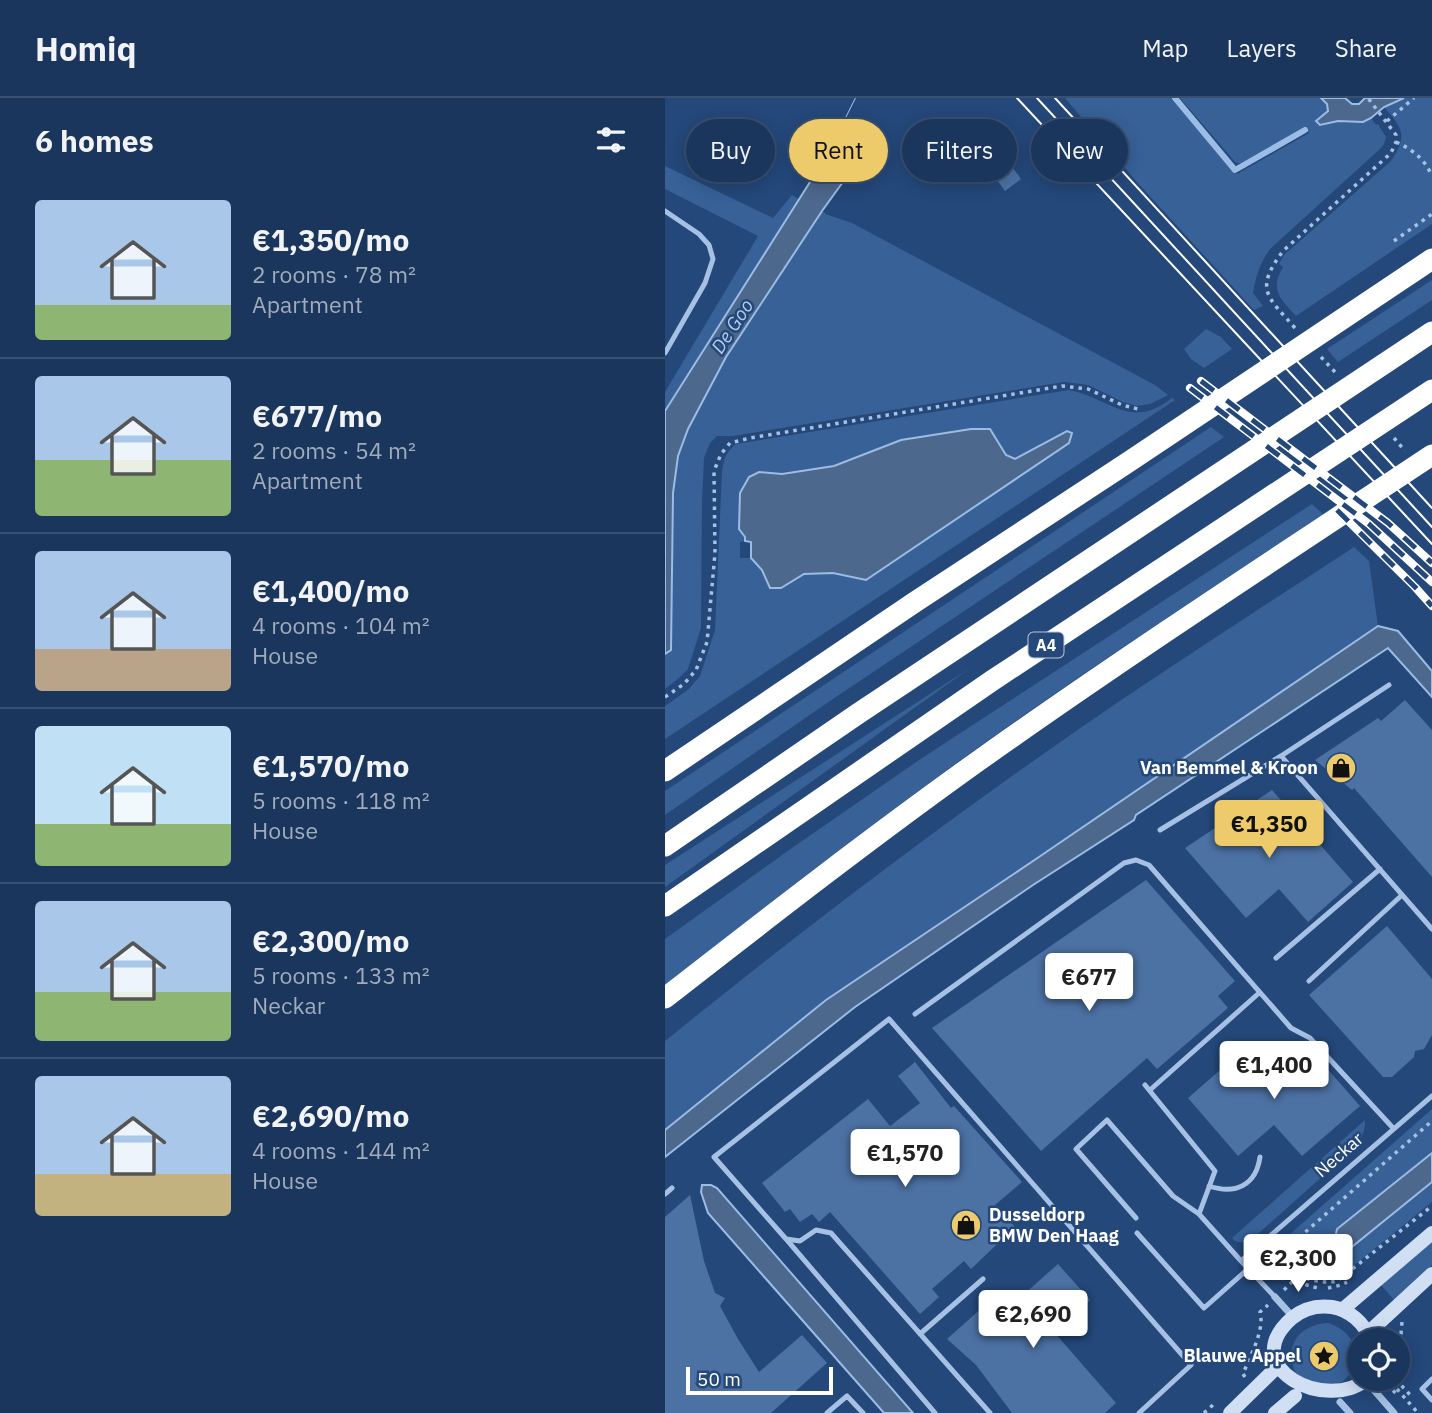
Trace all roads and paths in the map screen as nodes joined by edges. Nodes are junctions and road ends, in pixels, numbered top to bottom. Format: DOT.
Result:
graph roads {
  1 [pos="1368,98"];
  2 [pos="1414,98"];
  3 [pos="1387,121"];
  4 [pos="1396,142"];
  5 [pos="1432,176"];
  6 [pos="665,211"];
  7 [pos="1432,214"];
  8 [pos="1394,241"];
  9 [pos="1429,261"];
  10 [pos="1271,301"];
  11 [pos="1432,332"];
  12 [pos="665,353"];
  13 [pos="1432,390"];
  14 [pos="1138,409"];
  15 [pos="1432,455"];
  16 [pos="1389,685"];
  17 [pos="665,696"];
  18 [pos="1282,756"];
  19 [pos="665,771"];
  20 [pos="1160,831"];
  21 [pos="665,846"];
  22 [pos="1380,869"];
  23 [pos="1402,895"];
  24 [pos="665,906"];
  25 [pos="1432,929"];
  26 [pos="1276,958"];
  27 [pos="1309,981"];
  28 [pos="1259,993"];
  29 [pos="665,998"];
  30 [pos="915,1014"];
  31 [pos="1145,1084"];
  32 [pos="1150,1090"];
  33 [pos="1432,1096"];
  34 [pos="1432,1121"];
  35 [pos="1394,1129"];
  36 [pos="1260,1157"];
  37 [pos="1209,1186"];
  38 [pos="672,1188"];
  39 [pos="665,1194"];
  40 [pos="1432,1206"];
  41 [pos="1199,1214"];
  42 [pos="1136,1218"];
  43 [pos="1137,1233"];
  44 [pos="1432,1233"];
  45 [pos="786,1239"];
  46 [pos="1266,1239"];
  47 [pos="1241,1261"];
  48 [pos="1249,1268"];
  49 [pos="1432,1275"];
  50 [pos="1298,1276"];
  51 [pos="983,1279"];
  52 [pos="1275,1297"];
  53 [pos="1342,1310"];
  54 [pos="1293,1317"];
  55 [pos="1363,1328"];
  56 [pos="1378,1328"];
  57 [pos="920,1334"];
  58 [pos="1276,1368"];
  59 [pos="1432,1379"];
  60 [pos="1358,1391"];
  61 [pos="1376,1391"];
  62 [pos="1399,1391"];
  63 [pos="1432,1400"];
  64 [pos="1339,1407"];
  65 [pos="827,1413"];
  66 [pos="863,1413"];
  67 [pos="935,1413"];
  68 [pos="990,1413"];
  69 [pos="1139,1413"];
  70 [pos="1230,1413"];
  71 [pos="1275,1413"];
  72 [pos="1395,1413"];
  73 [pos="1418,1413"];
  1 -- 3 [label="path"];
  2 -- 3 [label="path"];
  3 -- 4 [label="path"];
  4 -- 5 [label="path"];
  4 -- 10 [label="path"];
  6 -- 12 [label="lane"];
  7 -- 8 [label="path"];
  9 -- 19 [label="highway"];
  11 -- 21 [label="highway"];
  13 -- 24 [label="highway, A4"];
  14 -- 17 [label="path"];
  15 -- 29 [label="highway"];
  16 -- 18 [label="lane"];
  18 -- 20 [label="lane"];
  18 -- 22 [label="lane"];
  22 -- 23 [label="lane"];
  22 -- 26 [label="lane"];
  23 -- 25 [label="lane"];
  23 -- 27 [label="lane"];
  28 -- 30 [label="lane"];
  28 -- 32 [label="lane"];
  28 -- 35 [label="lane"];
  31 -- 32 [label="lane"];
  32 -- 37 [label="lane"];
  33 -- 35 [label="lane, Neckar"];
  34 -- 50 [label="path"];
  35 -- 46 [label="lane, Neckar"];
  36 -- 37 [label="lane"];
  37 -- 41 [label="lane"];
  38 -- 39 [label="lane"];
  40 -- 50 [label="path"];
  41 -- 42 [label="lane"];
  41 -- 47 [label="lane"];
  43 -- 48 [label="lane"];
  44 -- 53 [label="main road"];
  45 -- 57 [label="lane"];
  45 -- 67 [label="lane"];
  45 -- 69 [label="lane"];
  46 -- 47 [label="lane, Neckar"];
  46 -- 50 [label="path"];
  47 -- 48 [label="lane"];
  48 -- 52 [label="lane"];
  49 -- 56 [label="main road"];
  51 -- 57 [label="lane"];
  52 -- 54 [label="street"];
  53 -- 54 [label="main road"];
  53 -- 55 [label="main road"];
  54 -- 58 [label="main road"];
  57 -- 68 [label="lane"];
  58 -- 70 [label="main road"];
  58 -- 71 [label="main road"];
  59 -- 63 [label="lane"];
  60 -- 64 [label="main road"];
  61 -- 72 [label="street"];
  62 -- 73 [label="path"];
  65 -- 66 [label="lane"];
}
